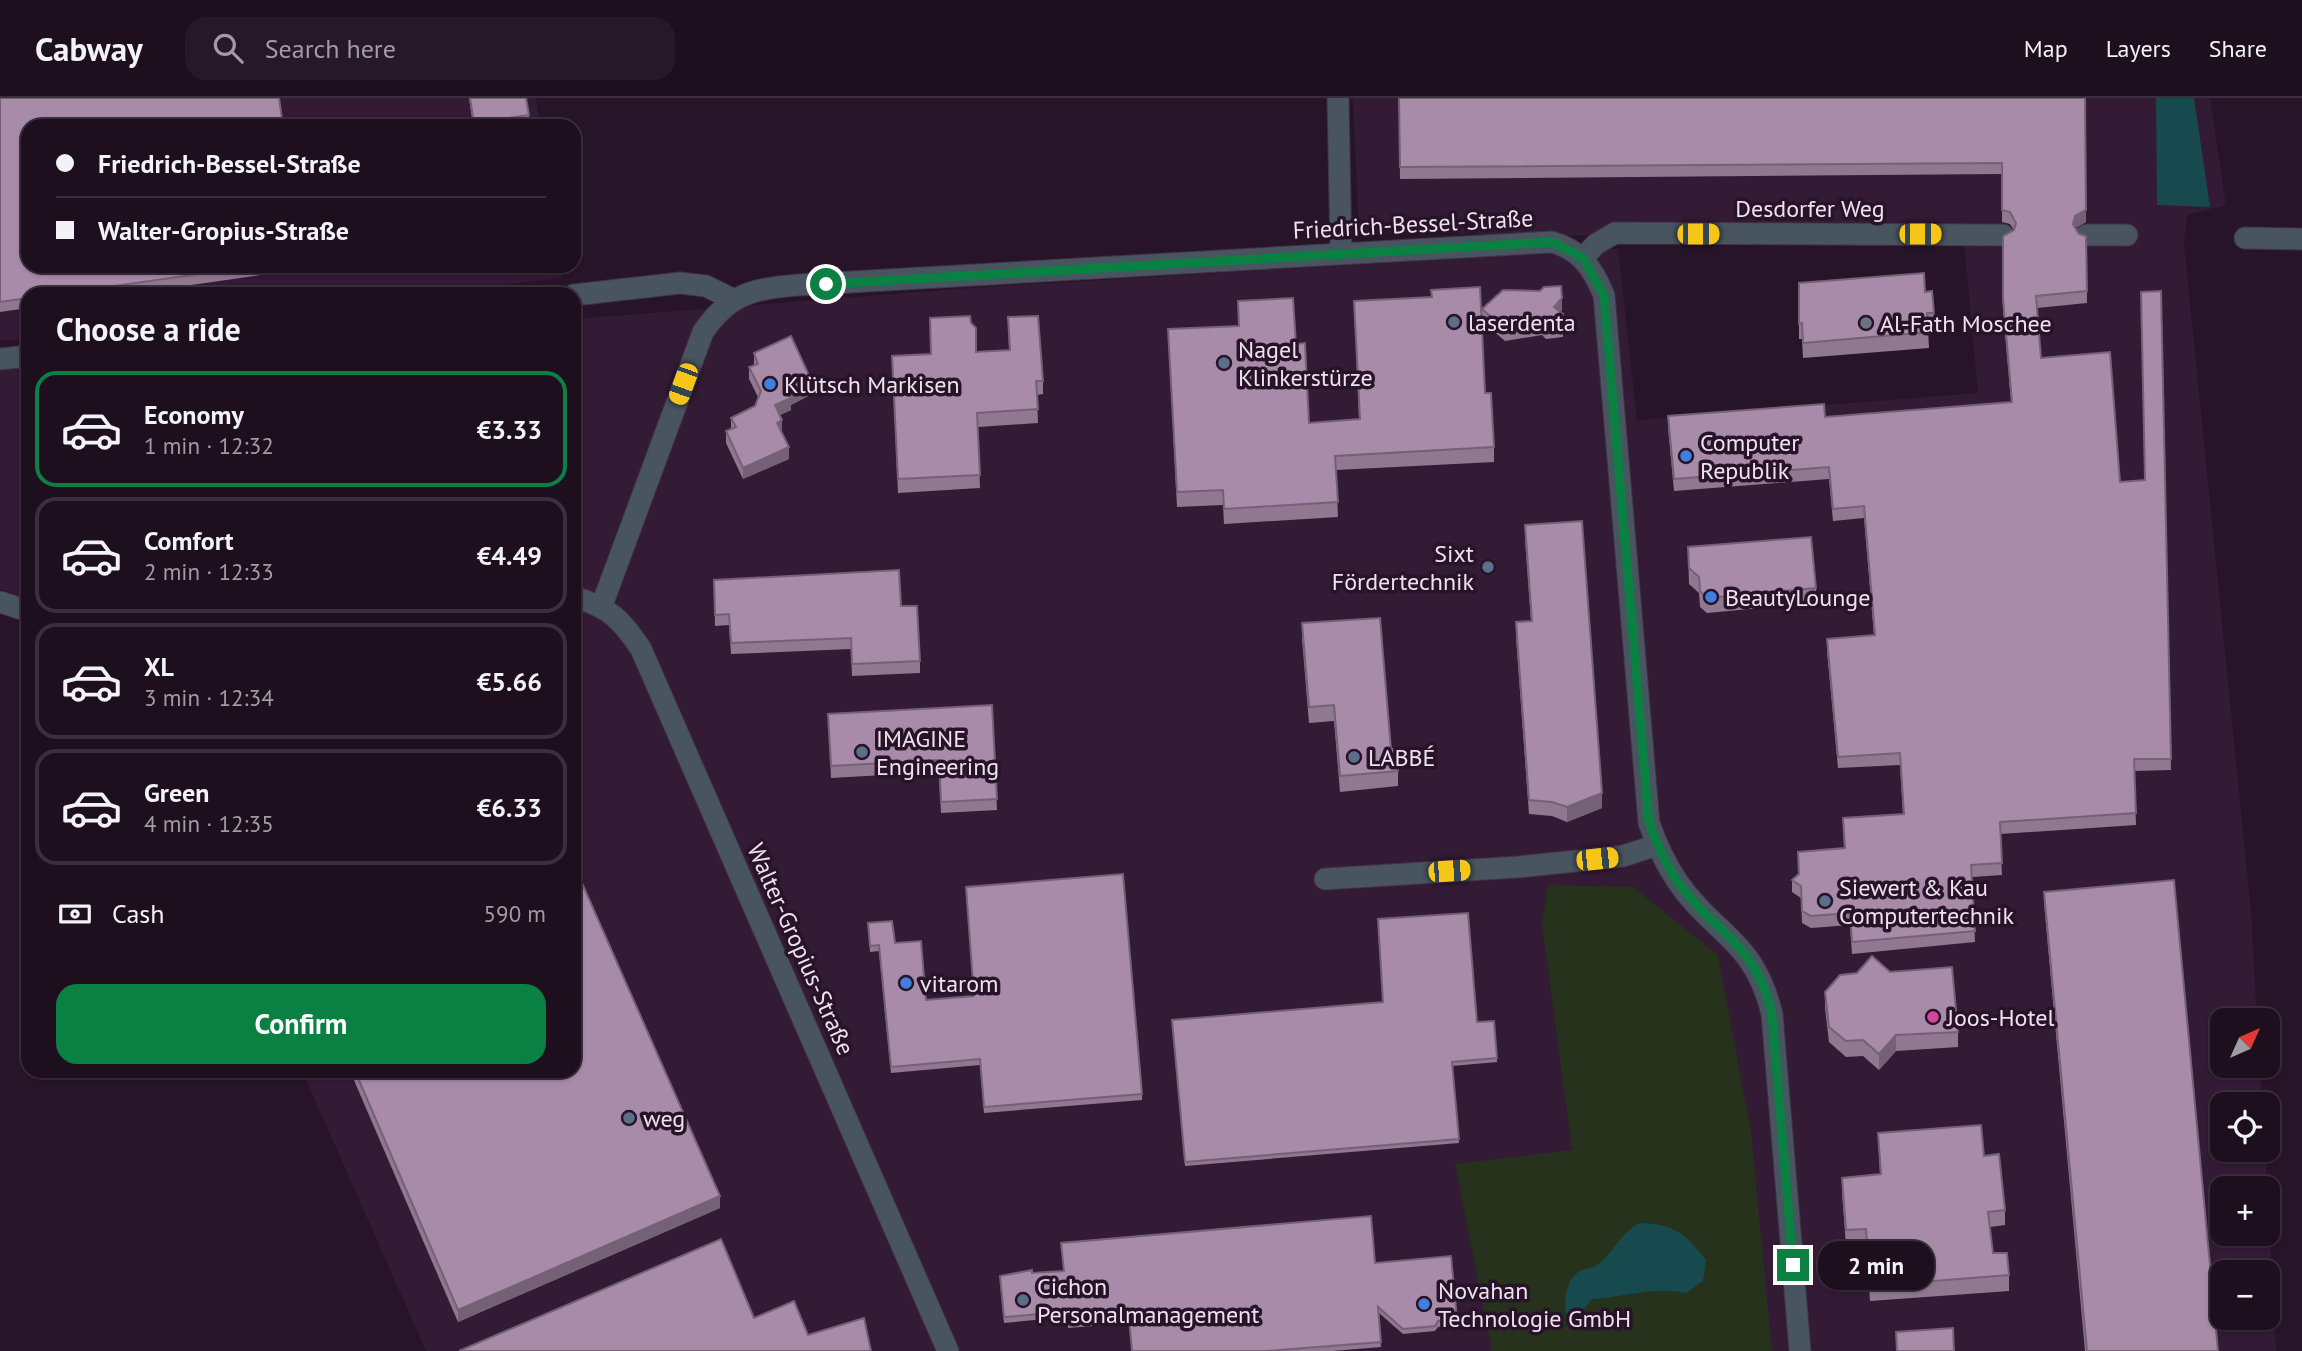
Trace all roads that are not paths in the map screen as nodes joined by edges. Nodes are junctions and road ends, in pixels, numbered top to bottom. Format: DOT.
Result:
graph roads {
  1 [pos="1338,98"];
  2 [pos="2003,235"];
  3 [pos="2086,235"];
  4 [pos="2127,235"];
  5 [pos="2245,238"];
  6 [pos="2302,239"];
  7 [pos="1341,253"];
  8 [pos="1583,258"];
  9 [pos="581,294"];
  10 [pos="732,299"];
  11 [pos="21,357"];
  12 [pos="0,359"];
  13 [pos="581,599"];
  14 [pos="0,601"];
  15 [pos="602,605"];
  16 [pos="21,608"];
  17 [pos="1657,845"];
  18 [pos="1325,879"];
  19 [pos="948,1351"];
  20 [pos="1800,1351"];
  1 -- 7 [label="street"];
  2 -- 8 [label="street, Desdorfer Weg"];
  3 -- 4 [label="street"];
  5 -- 6 [label="street"];
  7 -- 8 [label="street, Friedrich-Bessel-Straße"];
  7 -- 10 [label="street, Friedrich-Bessel-Straße"];
  8 -- 17 [label="street"];
  9 -- 10 [label="street"];
  10 -- 15 [label="street, Friedrich-Bessel-Straße"];
  11 -- 12 [label="street"];
  13 -- 15 [label="street, Walter-Gropius-Straße"];
  14 -- 16 [label="street"];
  15 -- 19 [label="street, Walter-Gropius-Straße"];
  17 -- 18 [label="street"];
  17 -- 20 [label="street"];
}
